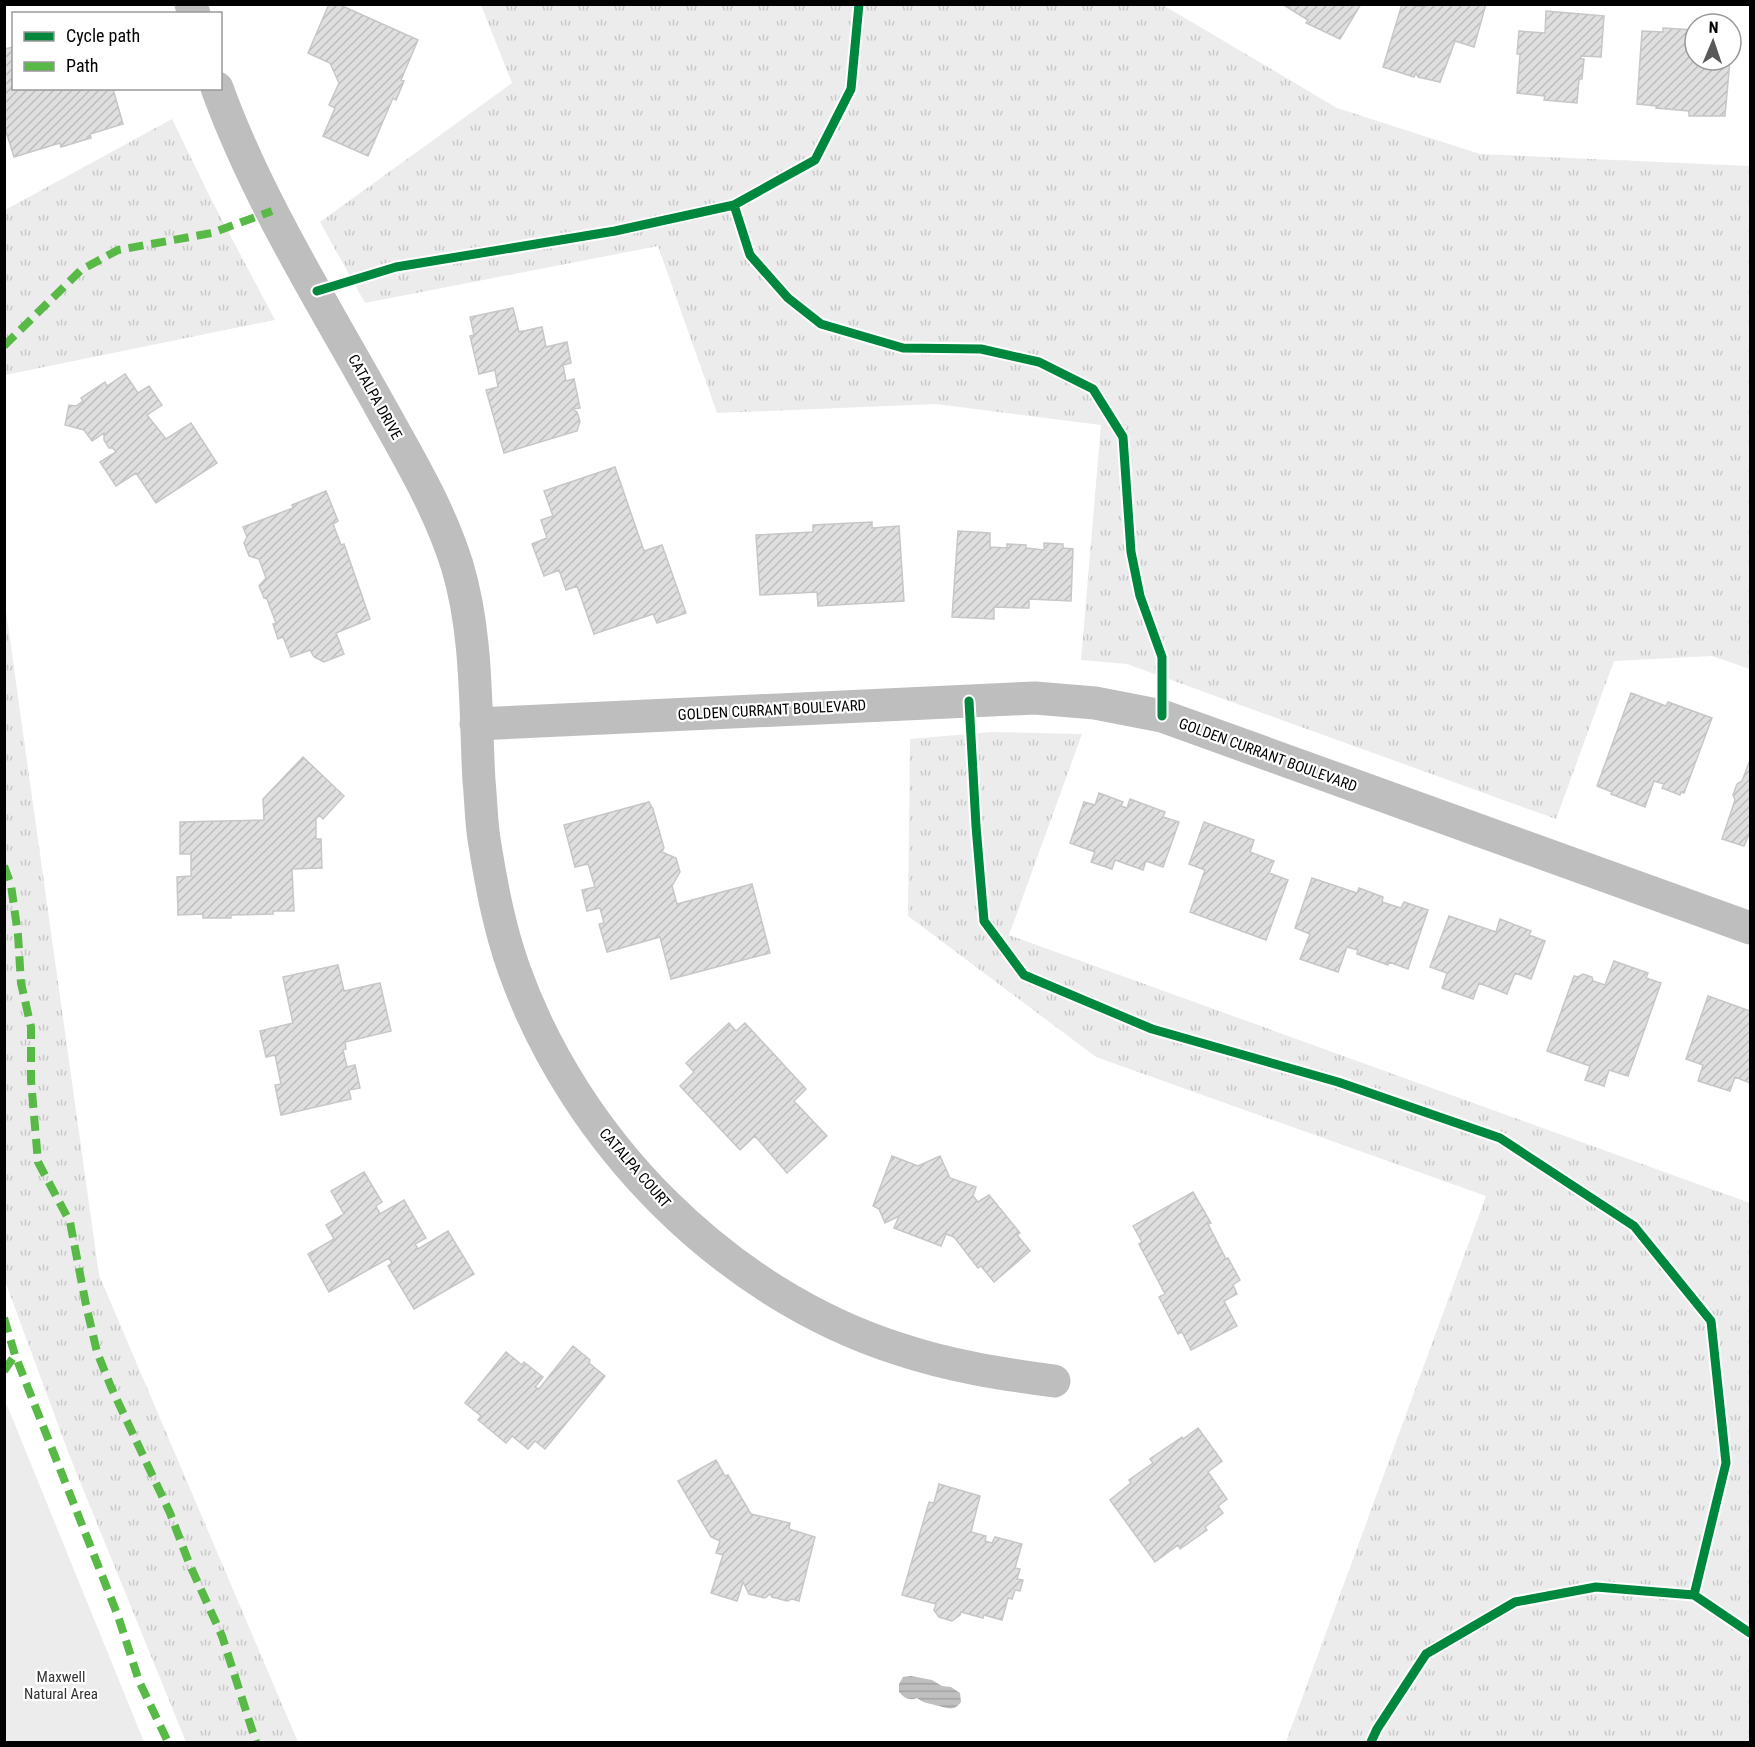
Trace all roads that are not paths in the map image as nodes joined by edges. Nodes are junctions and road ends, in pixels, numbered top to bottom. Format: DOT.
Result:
graph roads {
  1 [pos="218,90"];
  2 [pos="476,724"];
  3 [pos="1750,928"];
  4 [pos="1054,1381"];
  1 -- 2 [label="street, CATALPA DRIVE"];
  2 -- 3 [label="street, GOLDEN CURRANT BOULEVARD"];
  2 -- 4 [label="street, CATALPA COURT"];
}
